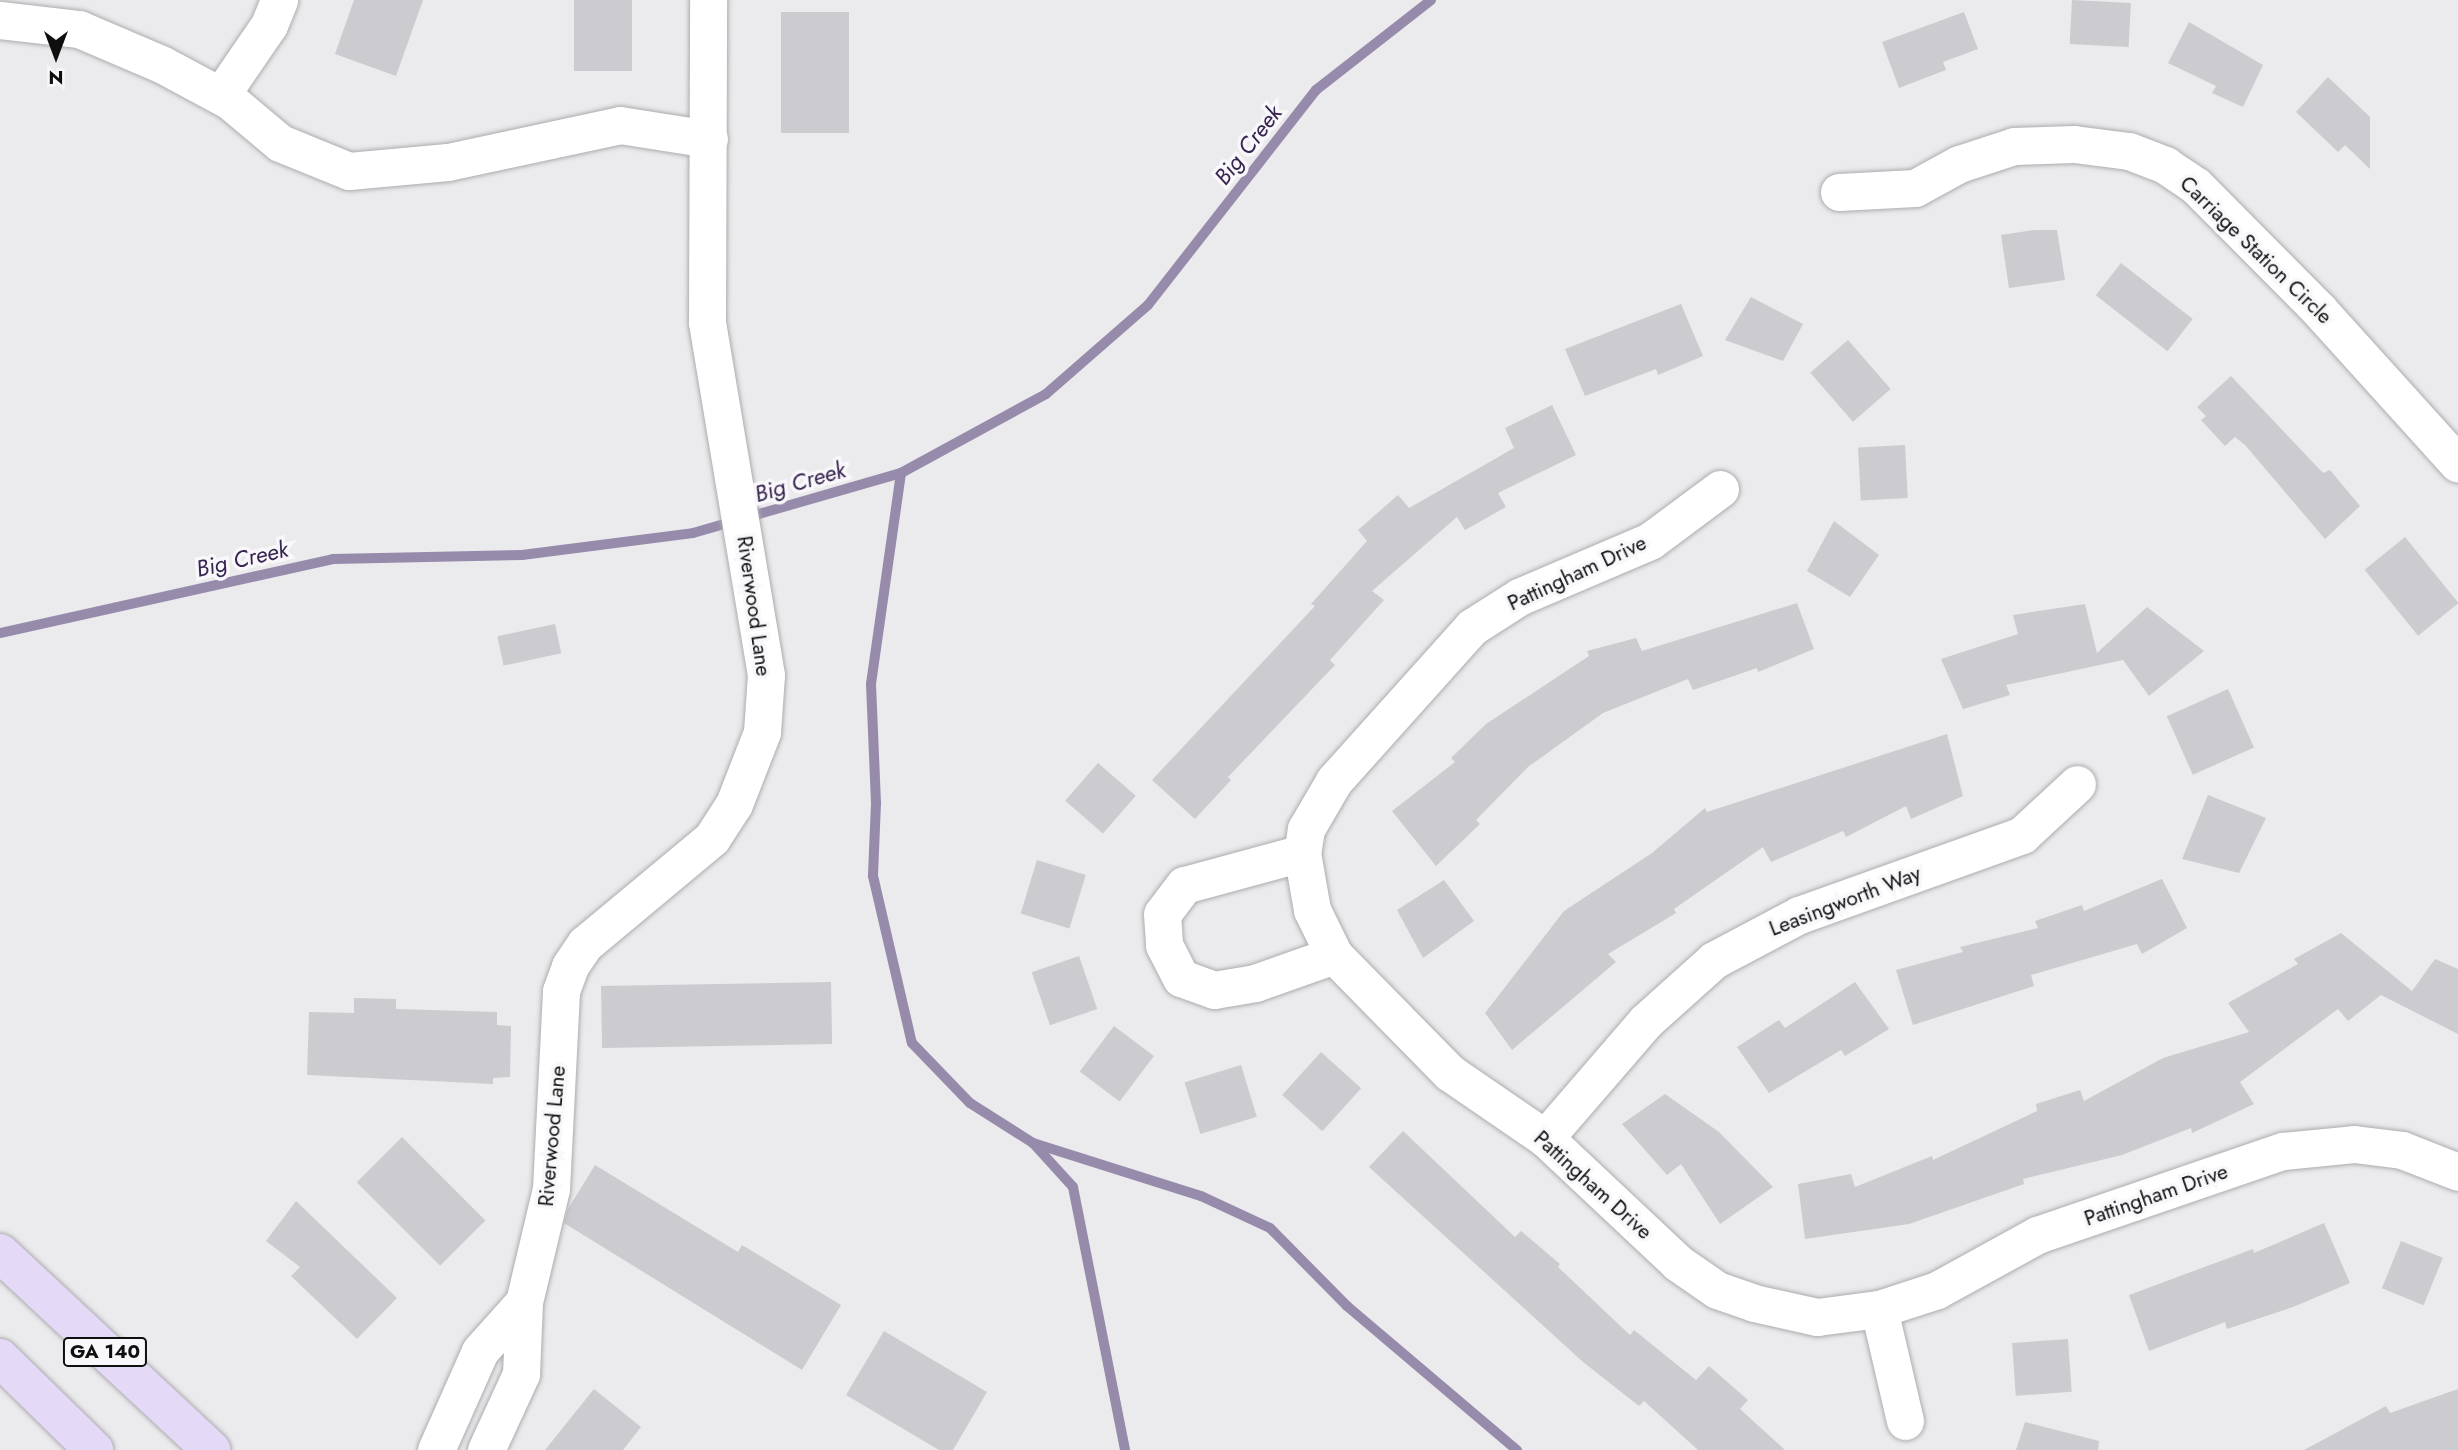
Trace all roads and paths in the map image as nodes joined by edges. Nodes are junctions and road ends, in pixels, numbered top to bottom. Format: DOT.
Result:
graph roads {
  1 [pos="279,0"];
  2 [pos="708,0"];
  3 [pos="0,20"];
  4 [pos="221,95"];
  5 [pos="709,139"];
  6 [pos="1839,192"];
  7 [pos="2458,464"];
  8 [pos="1720,489"];
  9 [pos="2077,783"];
  10 [pos="1302,853"];
  11 [pos="1334,955"];
  12 [pos="1545,1138"];
  13 [pos="2458,1172"];
  14 [pos="0,1253"];
  15 [pos="524,1302"];
  16 [pos="1879,1309"];
  17 [pos="0,1359"];
  18 [pos="1905,1421"];
  19 [pos="94,1450"];
  20 [pos="211,1450"];
  21 [pos="436,1450"];
  22 [pos="486,1450"];
  1 -- 4 [label="street"];
  2 -- 5 [label="street, Riverwood Lane"];
  3 -- 4 [label="street"];
  4 -- 5 [label="street"];
  5 -- 15 [label="street, Riverwood Lane"];
  6 -- 7 [label="street, Carriage Station Circle"];
  8 -- 10 [label="street, Pattingham Drive"];
  9 -- 12 [label="street, Leasingworth Way"];
  10 -- 11 [label="street, Pattingham Drive"];
  10 -- 11 [label="street"];
  11 -- 12 [label="street, Pattingham Drive"];
  12 -- 16 [label="street, Pattingham Drive"];
  13 -- 16 [label="street, Pattingham Drive"];
  14 -- 20 [label="main road, GA 140"];
  15 -- 21 [label="street, Riverwood Lane"];
  15 -- 22 [label="street, Riverwood Lane"];
  16 -- 18 [label="street"];
  17 -- 19 [label="main road"];
}
